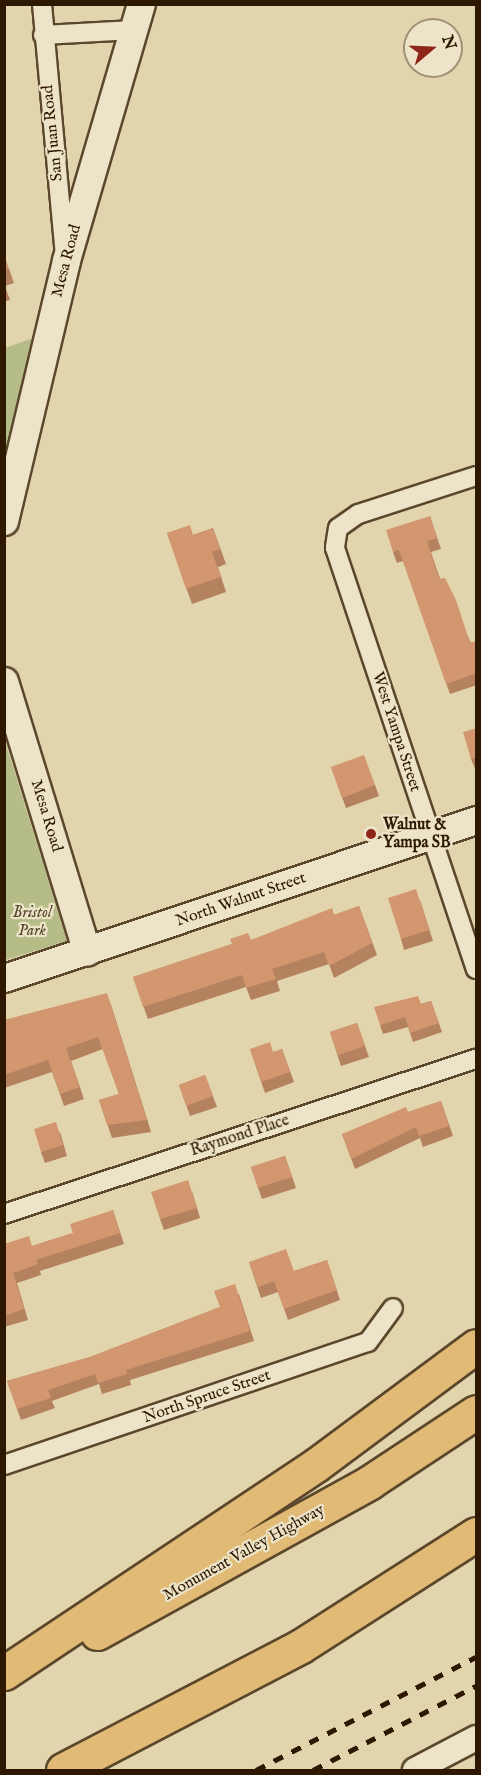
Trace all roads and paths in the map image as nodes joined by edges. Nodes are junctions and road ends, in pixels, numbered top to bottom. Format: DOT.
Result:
graph roads {
  1 [pos="42,4"];
  2 [pos="138,17"];
  3 [pos="43,35"];
  4 [pos="66,261"];
  5 [pos="477,476"];
  6 [pos="4,521"];
  7 [pos="4,681"];
  8 [pos="477,820"];
  9 [pos="431,835"];
  10 [pos="87,952"];
  11 [pos="477,969"];
  12 [pos="4,978"];
  13 [pos="477,1059"];
  14 [pos="4,1214"];
  15 [pos="393,1308"];
  16 [pos="477,1346"];
  17 [pos="477,1412"];
  18 [pos="4,1465"];
  19 [pos="477,1534"];
  20 [pos="477,1560"];
  21 [pos="301,1646"];
  22 [pos="4,1673"];
  23 [pos="4,1682"];
  24 [pos="477,1738"];
  25 [pos="63,1770"];
  26 [pos="415,1770"];
  1 -- 3 [label="street, San Juan Road"];
  2 -- 3 [label="street"];
  2 -- 4 [label="main road, Mesa Road"];
  3 -- 4 [label="street, San Juan Road"];
  4 -- 6 [label="main road, Mesa Road"];
  5 -- 9 [label="street, West Yampa Street"];
  7 -- 10 [label="main road, Mesa Road"];
  8 -- 9 [label="main road, North Walnut Street"];
  9 -- 10 [label="main road, North Walnut Street"];
  9 -- 11 [label="street, West Yampa Street"];
  10 -- 12 [label="main road, North Walnut Street"];
  13 -- 14 [label="street, Raymond Place"];
  15 -- 18 [label="street, North Spruce Street"];
  16 -- 22 [label="highway"];
  17 -- 23 [label="highway, Monument Valley Highway"];
  19 -- 21 [label="highway"];
  20 -- 21 [label="highway"];
  21 -- 25 [label="highway"];
  24 -- 26 [label="street"];
}
